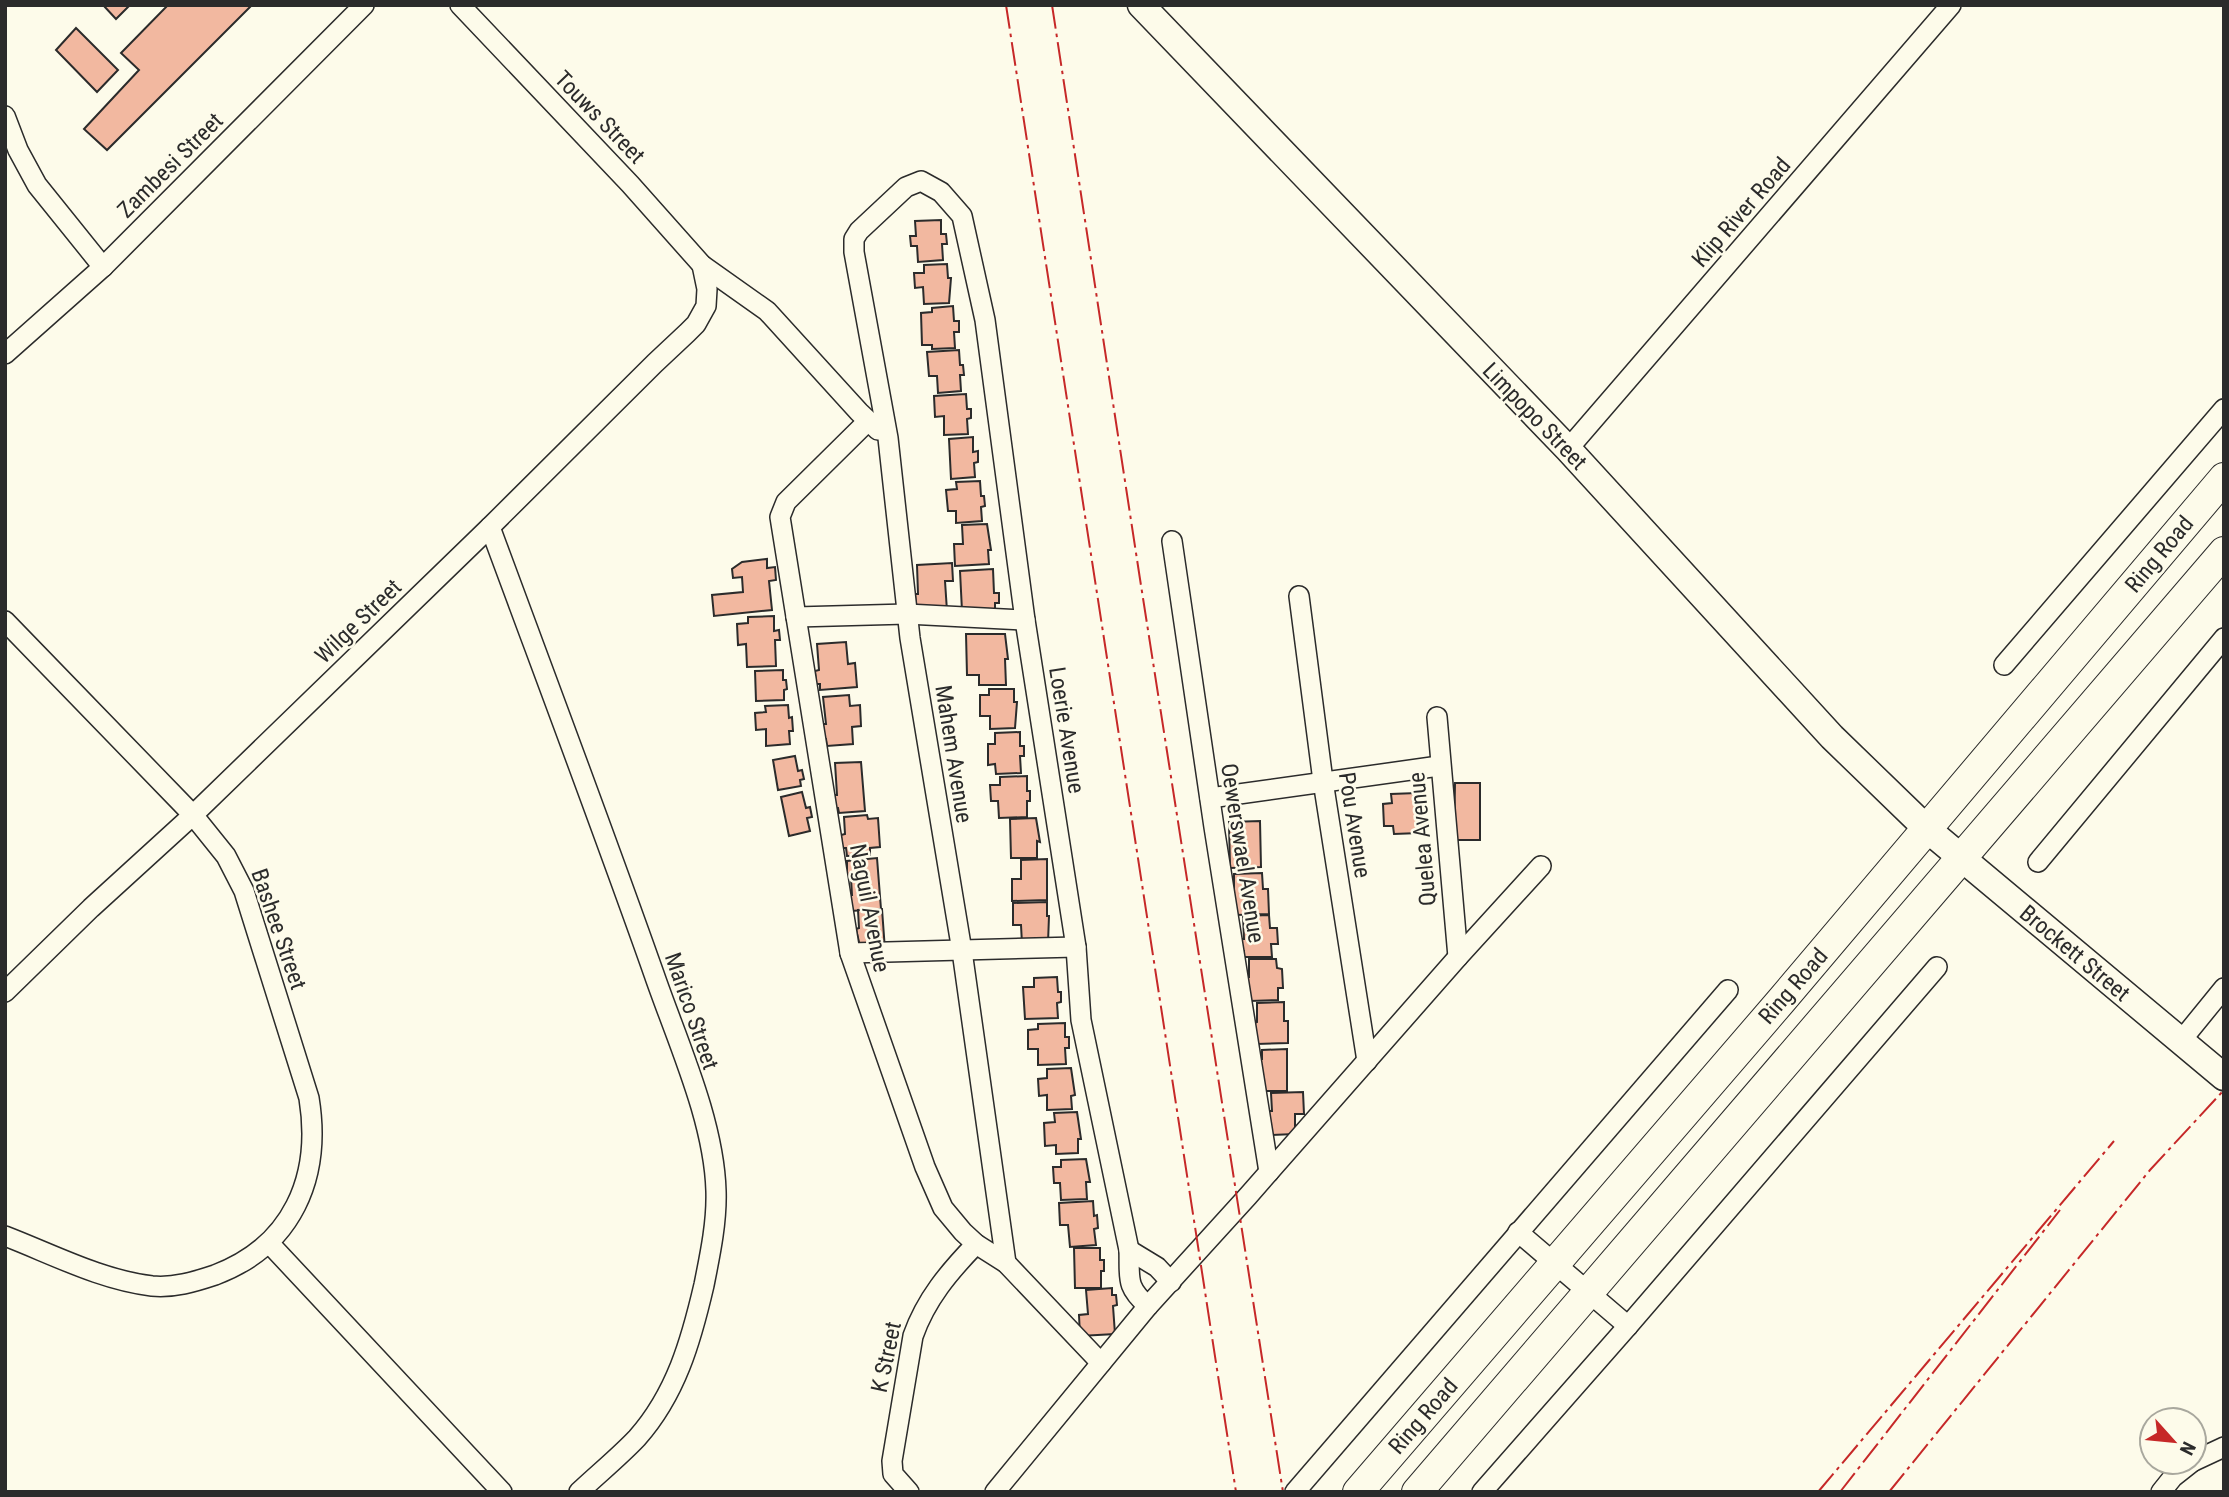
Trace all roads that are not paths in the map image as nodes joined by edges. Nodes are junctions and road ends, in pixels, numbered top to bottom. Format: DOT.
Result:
graph roads {
  1 [pos="364,5"];
  2 [pos="460,5"];
  3 [pos="1141,5"];
  4 [pos="1951,5"];
  5 [pos="5,116"];
  6 [pos="854,252"];
  7 [pos="702,265"];
  8 [pos="103,267"];
  9 [pos="5,354"];
  10 [pos="2224,409"];
  11 [pos="868,421"];
  12 [pos="888,438"];
  13 [pos="1568,449"];
  14 [pos="2224,478"];
  15 [pos="491,527"];
  16 [pos="1172,541"];
  17 [pos="2224,552"];
  18 [pos="1299,596"];
  19 [pos="907,614"];
  20 [pos="796,617"];
  21 [pos="1025,620"];
  22 [pos="5,621"];
  23 [pos="2224,638"];
  24 [pos="2004,665"];
  25 [pos="1437,717"];
  26 [pos="1439,766"];
  27 [pos="1323,780"];
  28 [pos="1210,798"];
  29 [pos="193,815"];
  30 [pos="1927,829"];
  31 [pos="1961,858"];
  32 [pos="2038,862"];
  33 [pos="1541,866"];
  34 [pos="1076,947"];
  35 [pos="962,951"];
  36 [pos="850,953"];
  37 [pos="1458,957"];
  38 [pos="1937,967"];
  39 [pos="2224,988"];
  40 [pos="1728,990"];
  41 [pos="5,992"];
  42 [pos="2180,1042"];
  43 [pos="1367,1061"];
  44 [pos="2224,1077"];
  45 [pos="1269,1172"];
  46 [pos="1518,1232"];
  47 [pos="5,1236"];
  48 [pos="269,1243"];
  49 [pos="976,1244"];
  50 [pos="1129,1250"];
  51 [pos="1556,1262"];
  52 [pos="1006,1263"];
  53 [pos="1171,1282"];
  54 [pos="1589,1292"];
  55 [pos="1148,1306"];
  56 [pos="1628,1326"];
  57 [pos="1101,1363"];
  58 [pos="2224,1447"];
  59 [pos="2208,1454"];
  60 [pos="2174,1476"];
  61 [pos="502,1492"];
  62 [pos="579,1492"];
  63 [pos="909,1492"];
  64 [pos="995,1492"];
  65 [pos="1295,1492"];
  66 [pos="1358,1492"];
  67 [pos="1418,1492"];
  68 [pos="1482,1492"];
  69 [pos="2161,1492"];
  1 -- 8 [label="street, Zambesi Street"];
  2 -- 7 [label="street, Touws Street"];
  3 -- 13 [label="street, Limpopo Street"];
  4 -- 13 [label="street, Klip River Road"];
  5 -- 8 [label="street"];
  6 -- 12 [label="street, Mahem Avenue"];
  6 -- 21 [label="street, Loerie Avenue"];
  7 -- 11 [label="street, Touws Street"];
  7 -- 15 [label="street, Wilge Street"];
  8 -- 9 [label="street, Zambesi Street"];
  10 -- 24 [label="street, Ring Road"];
  11 -- 12 [label="street, Touws Street"];
  11 -- 20 [label="street, Naguil Avenue"];
  12 -- 19 [label="street, Mahem Avenue"];
  13 -- 30 [label="street, Limpopo Street"];
  14 -- 30 [label="main road, Ring Road"];
  15 -- 29 [label="street, Wilge Street"];
  15 -- 62 [label="street, Marico Street"];
  16 -- 28 [label="street, Oewerswael Avenue"];
  17 -- 31 [label="main road, Ring Road"];
  18 -- 27 [label="street, Pou Avenue"];
  19 -- 20 [label="street"];
  19 -- 21 [label="street"];
  19 -- 35 [label="street, Mahem Avenue"];
  20 -- 36 [label="street, Naguil Avenue"];
  21 -- 34 [label="street, Loerie Avenue"];
  22 -- 29 [label="street, Bashee Street"];
  23 -- 32 [label="street"];
  25 -- 26 [label="street, Quelea Avenue"];
  26 -- 27 [label="street"];
  26 -- 37 [label="street, Quelea Avenue"];
  27 -- 28 [label="street"];
  27 -- 43 [label="street, Pou Avenue"];
  28 -- 45 [label="street, Oewerswael Avenue"];
  29 -- 41 [label="street, Wilge Street"];
  29 -- 48 [label="street, Bashee Street"];
  30 -- 31 [label="street, Brockett Street"];
  30 -- 51 [label="main road, Ring Road"];
  31 -- 42 [label="street, Brockett Street"];
  31 -- 54 [label="main road, Ring Road"];
  33 -- 37 [label="street"];
  34 -- 35 [label="street"];
  34 -- 50 [label="street, Loerie Avenue"];
  35 -- 36 [label="street"];
  35 -- 52 [label="street, Mahem Avenue"];
  36 -- 49 [label="street, Naguil Avenue"];
  37 -- 43 [label="street"];
  38 -- 56 [label="street"];
  39 -- 42 [label="street"];
  40 -- 46 [label="street, Ring Road"];
  42 -- 44 [label="street, Brockett Street"];
  43 -- 45 [label="street"];
  45 -- 53 [label="street"];
  46 -- 51 [label="street"];
  46 -- 65 [label="street, Ring Road"];
  47 -- 48 [label="street, Bashee Street"];
  48 -- 61 [label="street"];
  49 -- 52 [label="street, Naguil Avenue"];
  49 -- 63 [label="street, K Street"];
  50 -- 53 [label="street"];
  50 -- 55 [label="street, Loerie Avenue"];
  51 -- 54 [label="street"];
  51 -- 66 [label="main road, Ring Road"];
  52 -- 57 [label="street, Naguil Avenue"];
  53 -- 55 [label="street"];
  54 -- 56 [label="street"];
  54 -- 67 [label="main road, Ring Road"];
  55 -- 57 [label="street"];
  56 -- 68 [label="street"];
  57 -- 64 [label="street"];
  58 -- 59 [label="street"];
  60 -- 69 [label="street"];
}
